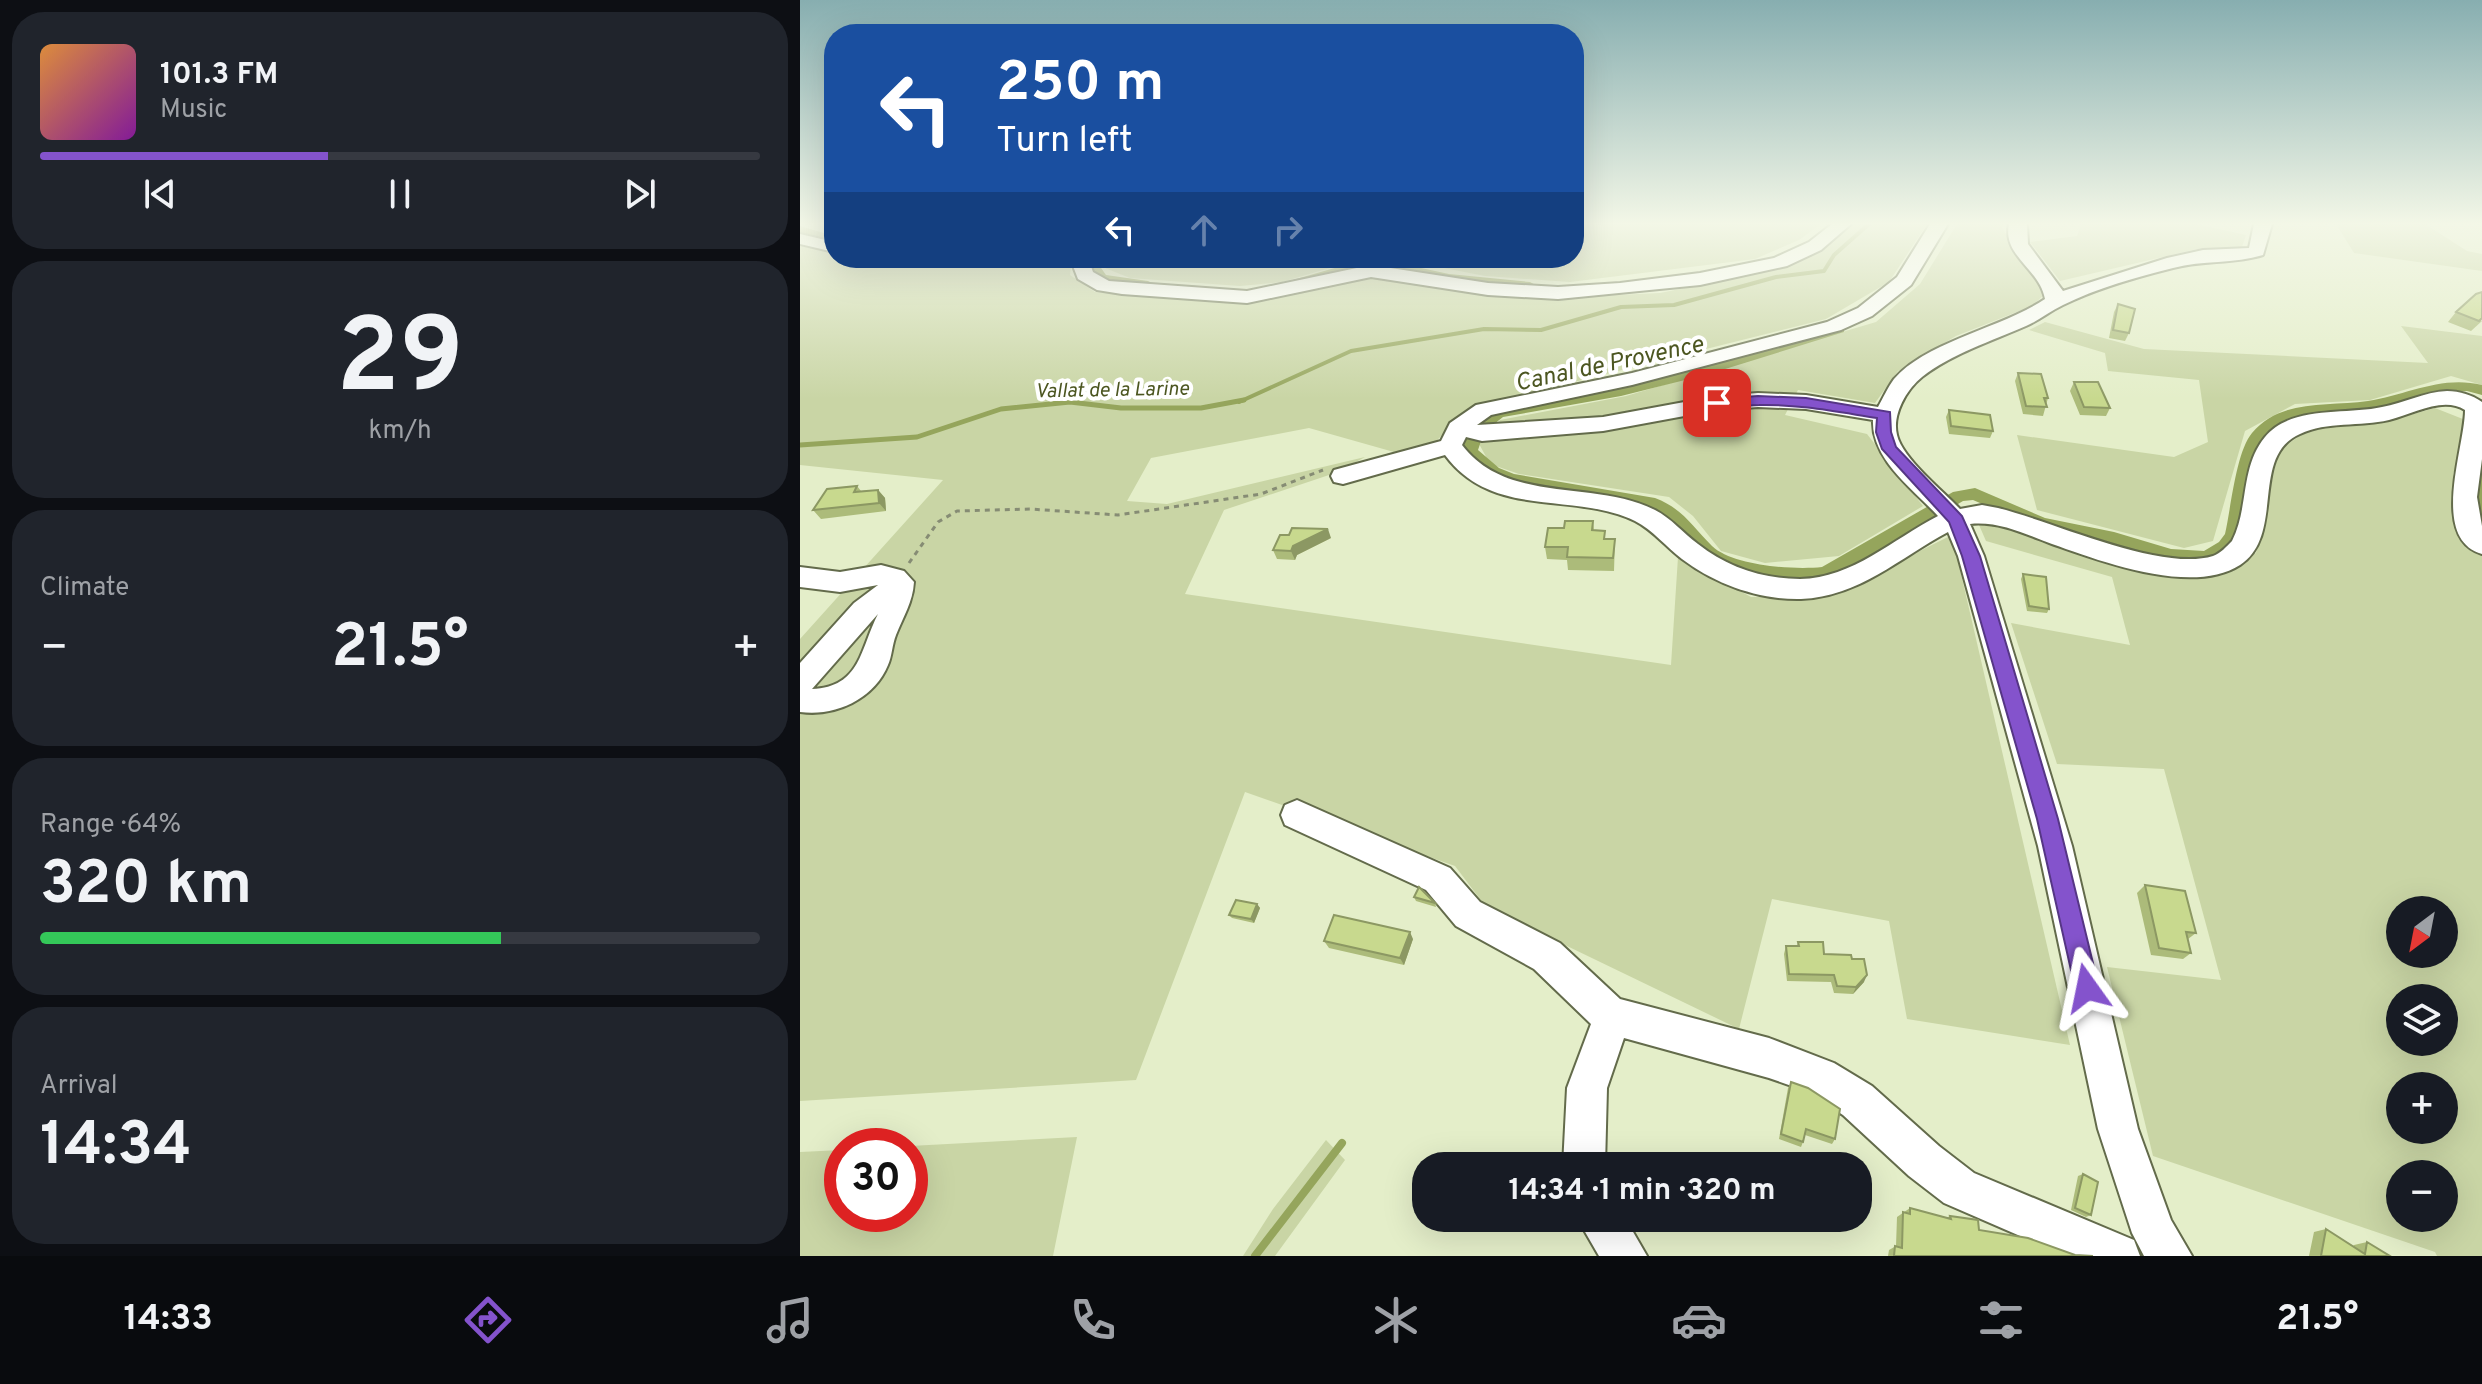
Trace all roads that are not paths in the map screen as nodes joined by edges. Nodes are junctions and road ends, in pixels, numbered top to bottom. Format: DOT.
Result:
graph roads {
  1 [pos="1098,283"];
  2 [pos="1316,283"];
  3 [pos="1446,283"];
  4 [pos="1663,283"];
  5 [pos="1902,283"];
  6 [pos="2049,283"];
  7 [pos="2106,283"];
  8 [pos="2055,301"];
  9 [pos="1885,415"];
  10 [pos="1465,435"];
  11 [pos="1338,471"];
  12 [pos="1947,509"];
  13 [pos="2482,545"];
  14 [pos="800,577"];
  15 [pos="898,578"];
  16 [pos="800,683"];
  17 [pos="800,700"];
  18 [pos="1297,815"];
  19 [pos="1613,1015"];
  20 [pos="1585,1152"];
  21 [pos="1609,1232"];
  22 [pos="1625,1256"];
  23 [pos="2118,1256"];
  24 [pos="2170,1256"];
  1 -- 2 [label="street"];
  3 -- 4 [label="street"];
  5 -- 10 [label="street"];
  6 -- 8 [label="street"];
  7 -- 8 [label="street"];
  8 -- 9 [label="street"];
  9 -- 10 [label="street"];
  9 -- 12 [label="street"];
  10 -- 11 [label="street"];
  10 -- 12 [label="street"];
  12 -- 13 [label="street"];
  12 -- 24 [label="street"];
  14 -- 15 [label="street"];
  15 -- 16 [label="street"];
  15 -- 17 [label="street"];
  18 -- 19 [label="street"];
  19 -- 20 [label="street"];
  19 -- 23 [label="street"];
  21 -- 22 [label="street"];
}
